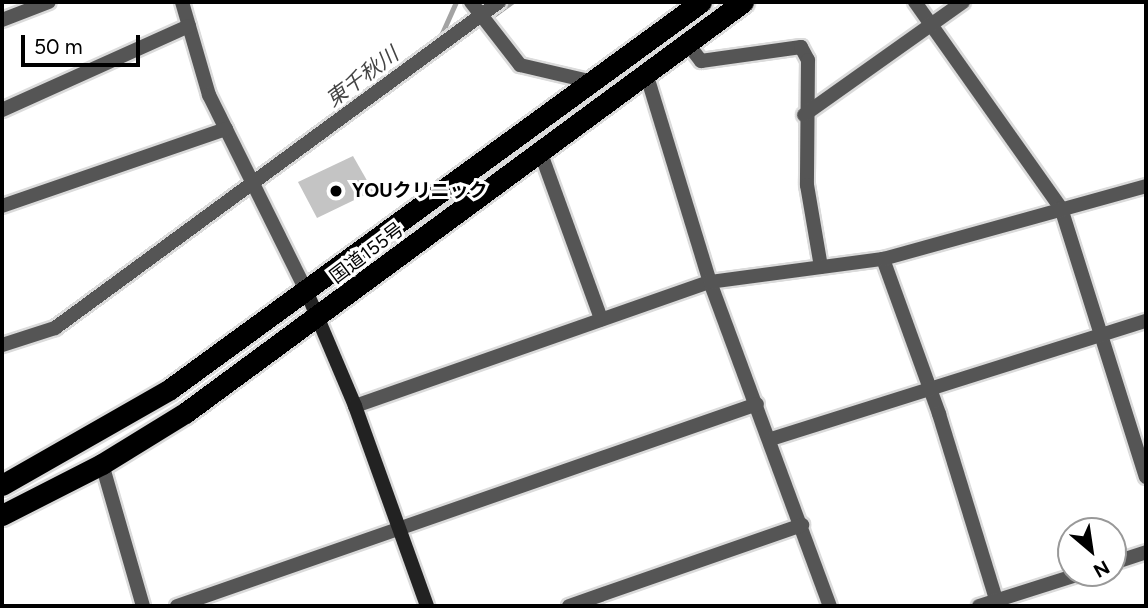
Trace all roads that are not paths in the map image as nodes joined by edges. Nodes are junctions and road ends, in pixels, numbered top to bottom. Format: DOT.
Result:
graph roads {
  1 [pos="49,2"];
  2 [pos="182,2"];
  3 [pos="471,2"];
  4 [pos="499,2"];
  5 [pos="701,2"];
  6 [pos="743,2"];
  7 [pos="915,2"];
  8 [pos="963,2"];
  9 [pos="480,15"];
  10 [pos="2,20"];
  11 [pos="932,24"];
  12 [pos="189,26"];
  13 [pos="687,43"];
  14 [pos="646,73"];
  15 [pos="589,81"];
  16 [pos="2,110"];
  17 [pos="804,115"];
  18 [pos="226,130"];
  19 [pos="540,151"];
  20 [pos="253,182"];
  21 [pos="1146,186"];
  22 [pos="2,206"];
  23 [pos="1061,208"];
  24 [pos="883,259"];
  25 [pos="821,267"];
  26 [pos="710,282"];
  27 [pos="305,288"];
  28 [pos="320,318"];
  29 [pos="601,319"];
  30 [pos="1146,321"];
  31 [pos="1102,337"];
  32 [pos="2,345"];
  33 [pos="930,389"];
  34 [pos="757,404"];
  35 [pos="355,406"];
  36 [pos="771,439"];
  37 [pos="102,464"];
  38 [pos="1146,477"];
  39 [pos="2,485"];
  40 [pos="2,515"];
  41 [pos="802,526"];
  42 [pos="401,530"];
  43 [pos="1146,552"];
  44 [pos="1127,558"];
  45 [pos="1057,582"];
  46 [pos="997,604"];
  47 [pos="143,606"];
  48 [pos="177,606"];
  49 [pos="427,606"];
  50 [pos="569,606"];
  51 [pos="830,606"];
  52 [pos="979,606"];
  1 -- 10 [label="street"];
  2 -- 12 [label="street"];
  3 -- 9 [label="street"];
  4 -- 9 [label="street"];
  5 -- 15 [label="highway, 国道155号"];
  6 -- 13 [label="highway, 国道155号"];
  7 -- 11 [label="street"];
  8 -- 11 [label="street"];
  9 -- 15 [label="street"];
  9 -- 20 [label="street"];
  11 -- 17 [label="street"];
  11 -- 23 [label="street"];
  12 -- 16 [label="street"];
  12 -- 18 [label="street"];
  13 -- 14 [label="highway, 国道155号"];
  13 -- 17 [label="street"];
  14 -- 19 [label="highway, 国道155号"];
  14 -- 26 [label="street"];
  15 -- 27 [label="highway, 国道155号"];
  17 -- 25 [label="street"];
  18 -- 20 [label="street"];
  18 -- 22 [label="street"];
  19 -- 28 [label="highway, 国道155号"];
  19 -- 29 [label="street"];
  20 -- 27 [label="street"];
  20 -- 32 [label="street"];
  21 -- 23 [label="street"];
  23 -- 24 [label="street"];
  23 -- 31 [label="street"];
  24 -- 25 [label="street"];
  24 -- 33 [label="street"];
  25 -- 26 [label="street"];
  26 -- 29 [label="street"];
  26 -- 34 [label="street"];
  27 -- 28 [label="street"];
  27 -- 39 [label="highway, 国道155号"];
  28 -- 35 [label="street"];
  28 -- 37 [label="highway, 国道155号"];
  29 -- 35 [label="street"];
  30 -- 31 [label="street"];
  31 -- 33 [label="street"];
  31 -- 38 [label="street"];
  33 -- 36 [label="street"];
  33 -- 46 [label="street"];
  34 -- 36 [label="street"];
  34 -- 42 [label="street"];
  35 -- 42 [label="street"];
  36 -- 41 [label="street"];
  37 -- 40 [label="highway, 国道155号"];
  37 -- 47 [label="street"];
  41 -- 50 [label="street"];
  41 -- 51 [label="street"];
  42 -- 48 [label="street"];
  42 -- 49 [label="street"];
  43 -- 44 [label="street"];
  45 -- 46 [label="street"];
  46 -- 52 [label="street"];
}
